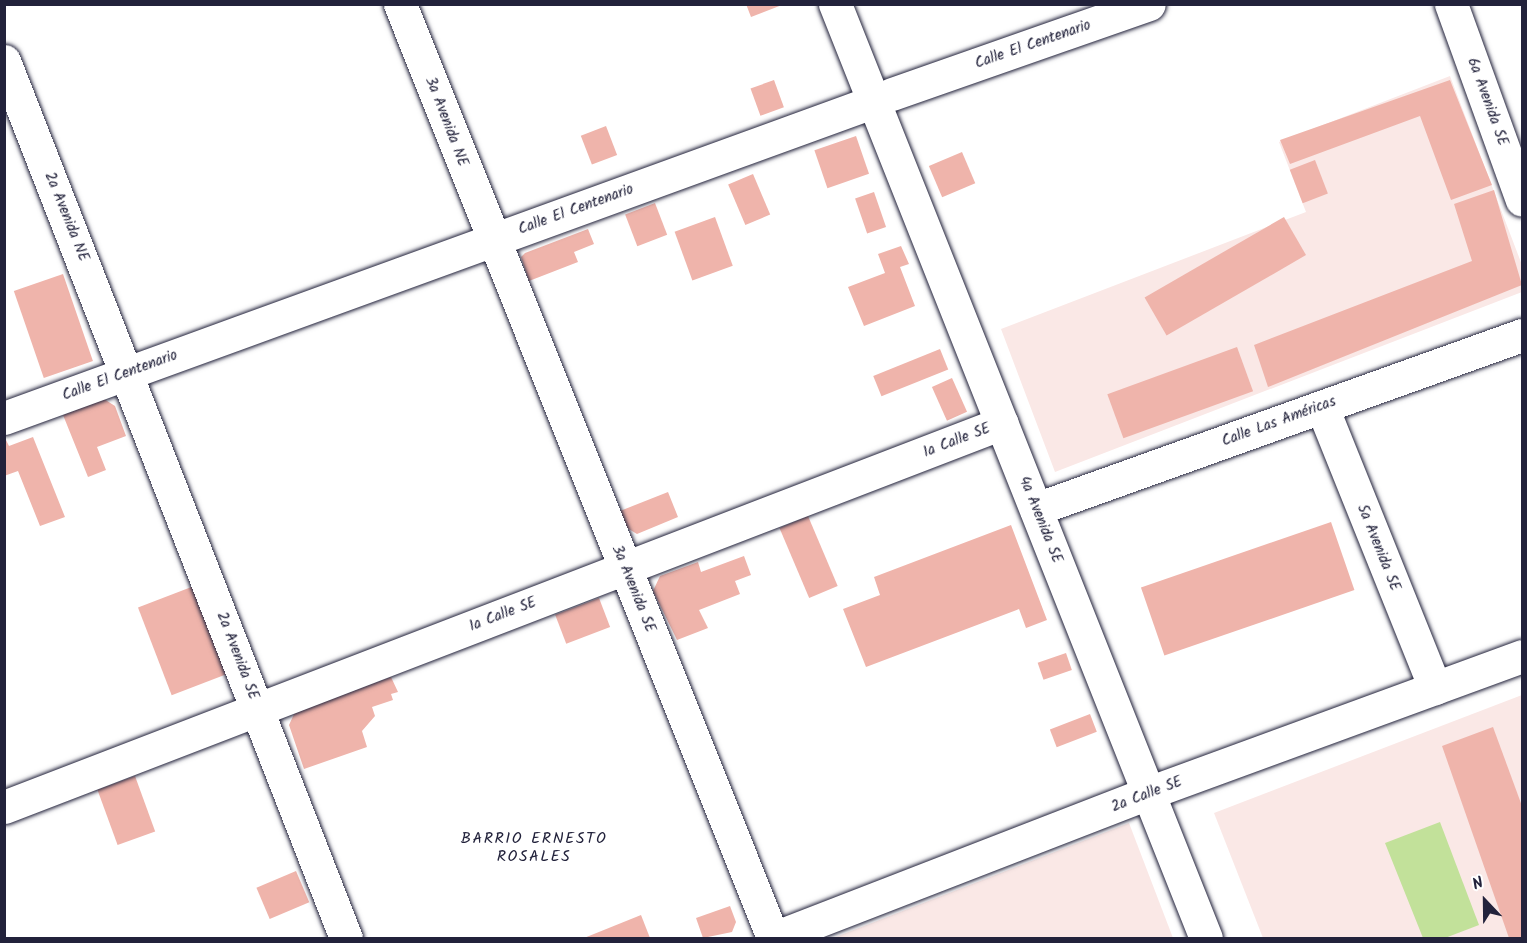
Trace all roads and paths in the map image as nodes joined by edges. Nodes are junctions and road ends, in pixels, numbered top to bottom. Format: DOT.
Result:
graph roads {
  1 [pos="400,4"];
  2 [pos="834,4"];
  3 [pos="1149,4"];
  4 [pos="1451,4"];
  5 [pos="4,61"];
  6 [pos="884,98"];
  7 [pos="1522,200"];
  8 [pos="493,240"];
  9 [pos="1522,335"];
  10 [pos="128,373"];
  11 [pos="1322,407"];
  12 [pos="4,418"];
  13 [pos="1002,423"];
  14 [pos="1036,509"];
  15 [pos="625,569"];
  16 [pos="1522,656"];
  17 [pos="1435,688"];
  18 [pos="258,710"];
  19 [pos="1148,794"];
  20 [pos="4,807"];
  21 [pos="346,939"];
  22 [pos="773,939"];
  23 [pos="1206,939"];
  1 -- 8 [label="street, 3a Avenida NE"];
  2 -- 6 [label="street, 4a Avenida SE"];
  3 -- 6 [label="street, Calle El Centenario"];
  4 -- 7 [label="street, 6a Avenida SE"];
  5 -- 10 [label="street, 2a Avenida NE"];
  6 -- 8 [label="street, Calle El Centenario"];
  6 -- 13 [label="street, 4a Avenida SE"];
  8 -- 10 [label="street, Calle El Centenario"];
  8 -- 15 [label="street, 3a Avenida SE"];
  9 -- 11 [label="street, Calle Las Américas"];
  10 -- 12 [label="street, Calle El Centenario"];
  10 -- 18 [label="street, 2a Avenida SE"];
  11 -- 14 [label="street, Calle Las Américas"];
  11 -- 17 [label="street, 5a Avenida SE"];
  13 -- 14 [label="street, 4a Avenida SE"];
  13 -- 15 [label="street, 1a Calle SE"];
  14 -- 19 [label="street, 4a Avenida SE"];
  15 -- 18 [label="street, 1a Calle SE"];
  15 -- 22 [label="street, 3a Avenida SE"];
  16 -- 17 [label="street, 2a Calle SE"];
  17 -- 19 [label="street, 2a Calle SE"];
  18 -- 20 [label="street, 1a Calle SE"];
  18 -- 21 [label="street, 2a Avenida SE"];
  19 -- 22 [label="street, 2a Calle SE"];
  19 -- 23 [label="street, 4a Avenida SE"];
}
